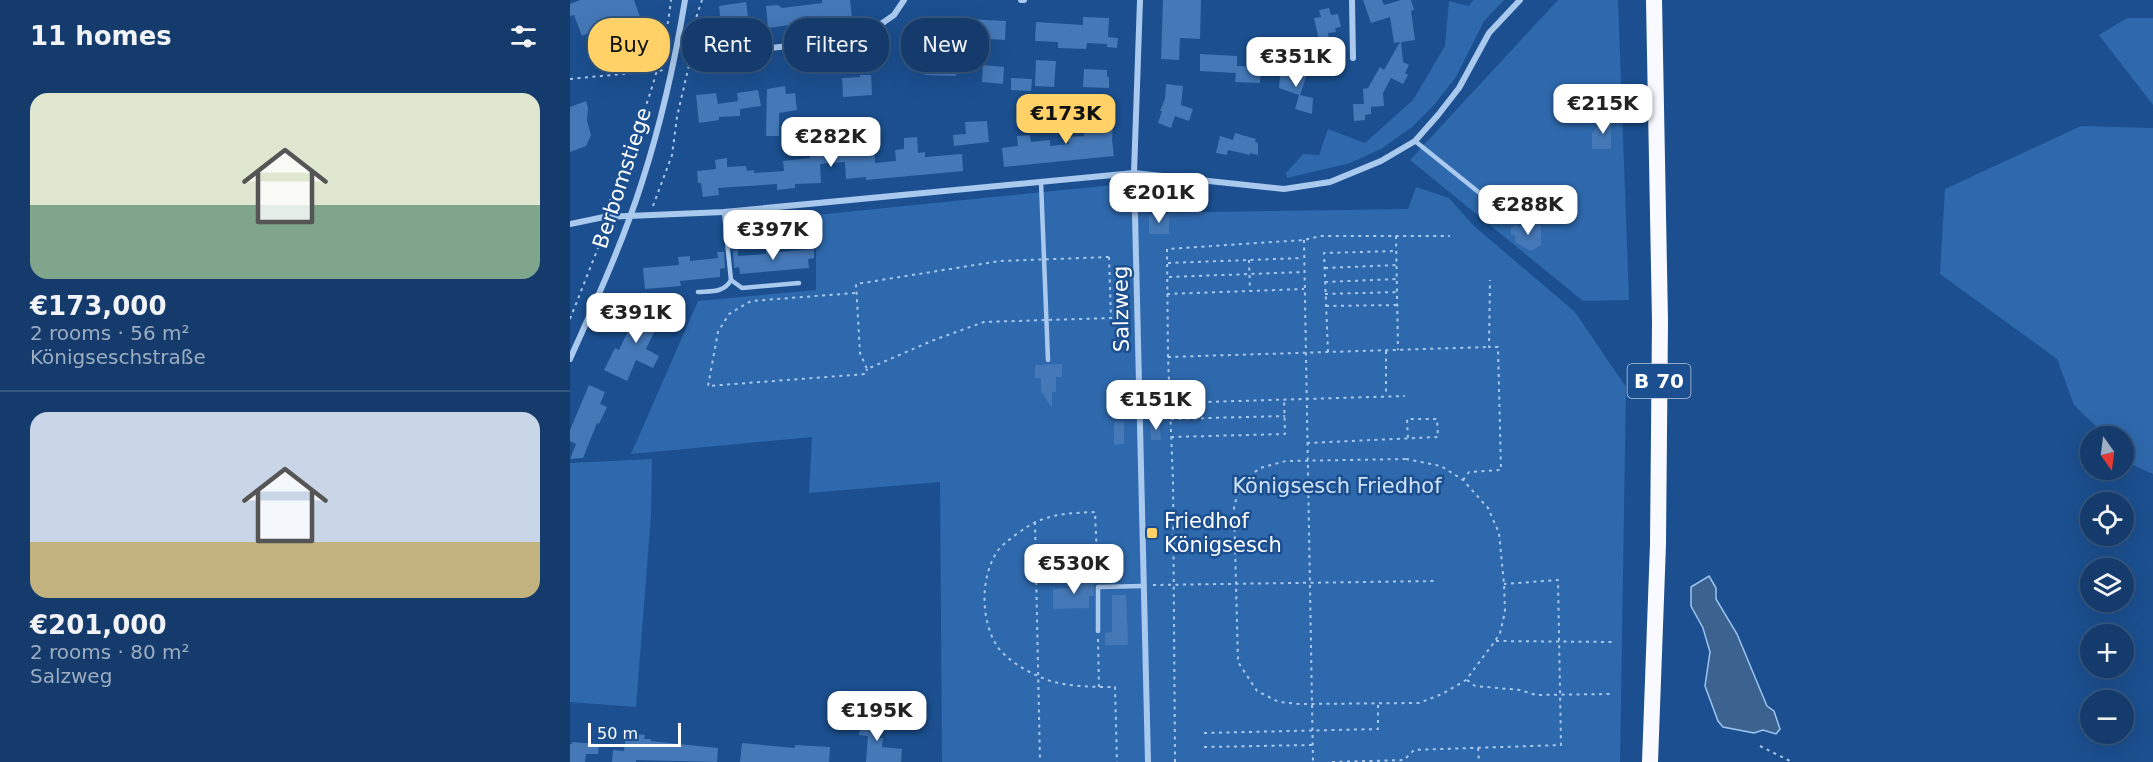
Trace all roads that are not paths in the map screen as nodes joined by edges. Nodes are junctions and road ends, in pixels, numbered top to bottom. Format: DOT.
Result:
graph roads {
  1 [pos="685,0"];
  2 [pos="904,0"];
  3 [pos="1140,0"];
  4 [pos="1352,0"];
  5 [pos="1520,0"];
  6 [pos="1654,0"];
  7 [pos="772,48"];
  8 [pos="1353,58"];
  9 [pos="1415,141"];
  10 [pos="1134,173"];
  11 [pos="1041,182"];
  12 [pos="724,212"];
  13 [pos="630,216"];
  14 [pos="1512,219"];
  15 [pos="570,224"];
  16 [pos="731,280"];
  17 [pos="799,283"];
  18 [pos="698,292"];
  19 [pos="570,359"];
  20 [pos="1048,360"];
  21 [pos="1143,586"];
  22 [pos="1098,631"];
  23 [pos="1148,762"];
  24 [pos="1650,762"];
  1 -- 13 [label="street, Berbomstiege"];
  2 -- 7 [label="street"];
  3 -- 10 [label="street, Salzweg"];
  4 -- 8 [label="street"];
  5 -- 9 [label="street"];
  6 -- 24 [label="highway, B 70"];
  9 -- 10 [label="street"];
  9 -- 14 [label="lane"];
  10 -- 11 [label="street"];
  10 -- 21 [label="street, Salzweg"];
  11 -- 12 [label="street"];
  11 -- 20 [label="lane"];
  12 -- 13 [label="street"];
  12 -- 16 [label="lane"];
  13 -- 15 [label="street"];
  13 -- 19 [label="street, Berbomstiege"];
  16 -- 17 [label="lane"];
  16 -- 18 [label="lane"];
  21 -- 22 [label="lane"];
  21 -- 23 [label="street, Salzweg"];
}
